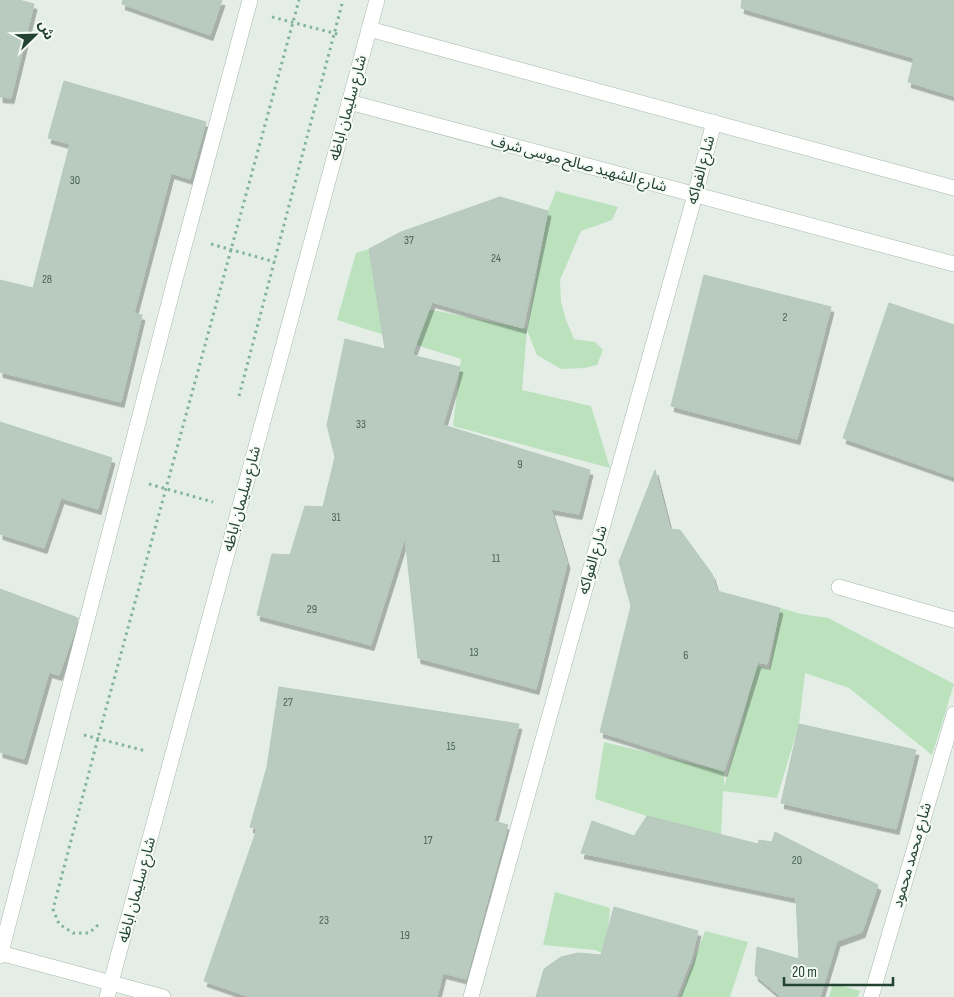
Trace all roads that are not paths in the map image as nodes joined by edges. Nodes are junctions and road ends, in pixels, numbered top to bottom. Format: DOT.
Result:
graph roads {
  1 [pos="377,0"];
  2 [pos="249,5"];
  3 [pos="367,35"];
  4 [pos="349,102"];
  5 [pos="714,122"];
  6 [pos="954,188"];
  7 [pos="695,195"];
  8 [pos="954,264"];
  9 [pos="839,587"];
  10 [pos="954,620"];
  11 [pos="954,714"];
  12 [pos="0,954"];
  13 [pos="109,990"];
  14 [pos="163,997"];
  15 [pos="471,997"];
  16 [pos="871,997"];
  1 -- 3 [label="street, شارع سليمان اباظه"];
  2 -- 12 [label="street"];
  3 -- 4 [label="street, شارع سليمان اباظه"];
  3 -- 5 [label="street"];
  4 -- 7 [label="street, شارع الشهيد صالح موسى شرف"];
  4 -- 13 [label="street, شارع سليمان اباظه"];
  5 -- 6 [label="street"];
  5 -- 7 [label="street, شارع الفواكه"];
  7 -- 8 [label="street, شارع الشهيد صالح موسى شرف"];
  7 -- 15 [label="street, شارع الفواكه"];
  9 -- 10 [label="street"];
  11 -- 16 [label="street, شارع محمد محمود"];
  12 -- 13 [label="street"];
  13 -- 14 [label="street"];
}
